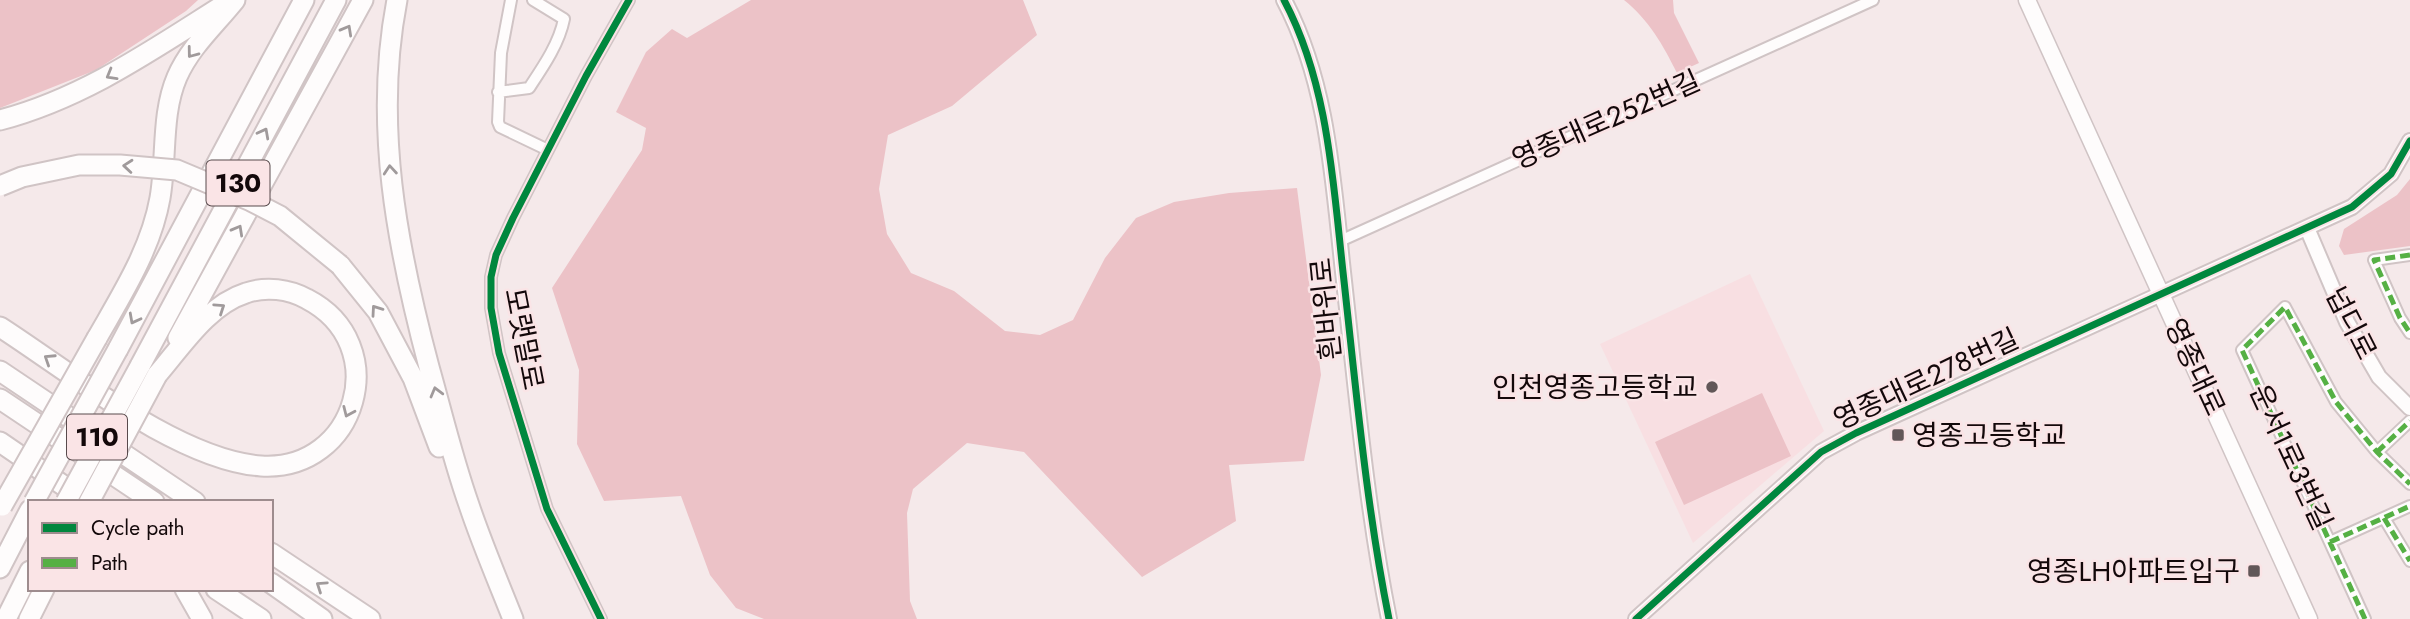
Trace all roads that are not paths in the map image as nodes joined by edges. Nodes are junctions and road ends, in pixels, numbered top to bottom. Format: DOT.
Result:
graph roads {
  1 [pos="233,0"];
  2 [pos="304,0"];
  3 [pos="336,0"];
  4 [pos="363,0"];
  5 [pos="397,0"];
  6 [pos="511,0"];
  7 [pos="533,0"];
  8 [pos="1284,0"];
  9 [pos="1873,0"];
  10 [pos="2027,0"];
  11 [pos="627,1"];
  12 [pos="498,92"];
  13 [pos="0,120"];
  14 [pos="2410,141"];
  15 [pos="548,150"];
  16 [pos="0,186"];
  17 [pos="2307,228"];
  18 [pos="1340,241"];
  19 [pos="2410,255"];
  20 [pos="2162,293"];
  21 [pos="0,327"];
  22 [pos="2410,333"];
  23 [pos="148,371"];
  24 [pos="0,372"];
  25 [pos="0,399"];
  26 [pos="2410,408"];
  27 [pos="2410,421"];
  28 [pos="0,442"];
  29 [pos="0,450"];
  30 [pos="2377,452"];
  31 [pos="56,480"];
  32 [pos="2410,484"];
  33 [pos="35,500"];
  34 [pos="67,500"];
  35 [pos="84,500"];
  36 [pos="88,500"];
  37 [pos="151,500"];
  38 [pos="192,500"];
  39 [pos="2410,506"];
  40 [pos="1,508"];
  41 [pos="28,514"];
  42 [pos="2384,517"];
  43 [pos="2330,542"];
  44 [pos="273,554"];
  45 [pos="2410,561"];
  46 [pos="0,568"];
  47 [pos="28,575"];
  48 [pos="273,584"];
  49 [pos="46,591"];
  50 [pos="47,591"];
  51 [pos="186,591"];
  52 [pos="219,591"];
  53 [pos="6,619"];
  54 [pos="29,619"];
  55 [pos="44,619"];
  56 [pos="202,619"];
  57 [pos="261,619"];
  58 [pos="322,619"];
  59 [pos="370,619"];
  60 [pos="512,619"];
  61 [pos="601,619"];
  62 [pos="1389,619"];
  63 [pos="1636,619"];
  64 [pos="2309,619"];
  65 [pos="2365,619"];
  1 -- 13 [label="highway, one-way"];
  1 -- 40 [label="highway, one-way, bridge"];
  2 -- 33 [label="highway, 130, one-way, bridge"];
  23 -- 3 [label="highway, 130, one-way"];
  23 -- 4 [label="highway, one-way"];
  60 -- 5 [label="highway, one-way"];
  6 -- 12 [label="street"];
  7 -- 12 [label="street"];
  8 -- 18 [label="street, 흰바위로"];
  9 -- 18 [label="street, 영종대로252번길"];
  10 -- 20 [label="main road, 영종대로"];
  11 -- 15 [label="street, 모랫말로"];
  12 -- 15 [label="street"];
  14 -- 17 [label="street, 영종대로278번길"];
  15 -- 61 [label="street, 모랫말로"];
  60 -- 16 [label="highway, one-way, bridge"];
  17 -- 20 [label="street, 영종대로278번길"];
  17 -- 26 [label="street, 넙디로"];
  18 -- 62 [label="street, 흰바위로"];
  19 -- 22 [label="street"];
  20 -- 63 [label="street, 영종대로278번길"];
  20 -- 64 [label="main road, 영종대로"];
  23 -- 21 [label="highway, one-way"];
  23 -- 34 [label="highway, 130, bridge"];
  23 -- 36 [label="highway, bridge"];
  24 -- 38 [label="highway, 110"];
  25 -- 37 [label="highway, 110"];
  27 -- 30 [label="street"];
  28 -- 31 [label="highway"];
  29 -- 31 [label="highway"];
  30 -- 32 [label="street"];
  30 -- 43 [label="street, 운서1로3번길"];
  31 -- 35 [label="highway"];
  39 -- 42 [label="street"];
  41 -- 46 [label="highway, 130"];
  42 -- 43 [label="street"];
  42 -- 45 [label="street"];
  43 -- 65 [label="street, 운서1로3번길"];
  59 -- 44 [label="highway, one-way"];
  47 -- 53 [label="highway"];
  48 -- 58 [label="highway"];
  49 -- 54 [label="highway"];
  50 -- 55 [label="highway"];
  51 -- 56 [label="highway"];
  52 -- 57 [label="highway"];
}
